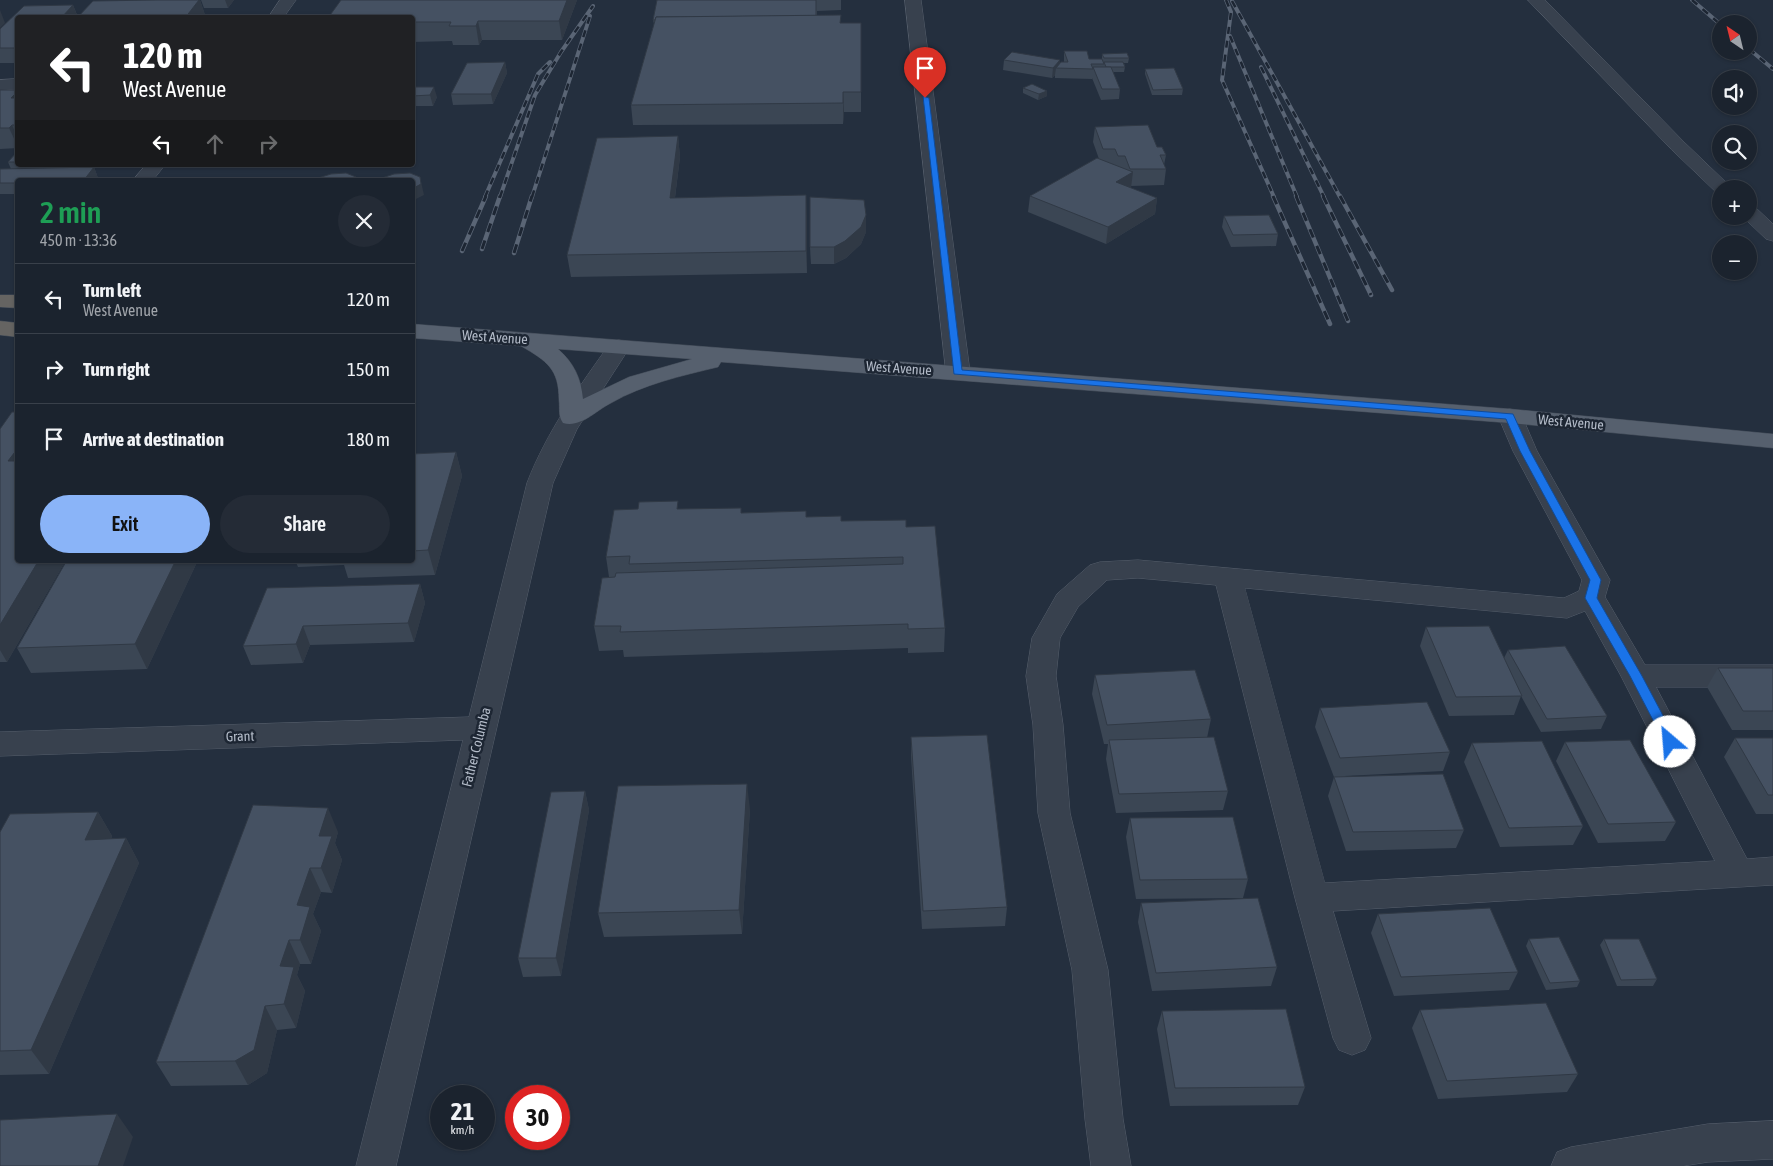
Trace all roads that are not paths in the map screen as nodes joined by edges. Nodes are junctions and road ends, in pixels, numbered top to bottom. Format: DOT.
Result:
graph roads {
  1 [pos="288,0"];
  2 [pos="914,0"];
  3 [pos="1536,0"];
  4 [pos="277,15"];
  5 [pos="15,84"];
  6 [pos="0,85"];
  7 [pos="154,167"];
  8 [pos="145,178"];
  9 [pos="1714,180"];
  10 [pos="1757,219"];
  11 [pos="1773,234"];
  12 [pos="0,299"];
  13 [pos="15,301"];
  14 [pos="0,330"];
  15 [pos="15,330"];
  16 [pos="415,331"];
  17 [pos="526,339"];
  18 [pos="619,347"];
  19 [pos="736,355"];
  20 [pos="958,372"];
  21 [pos="1510,416"];
  22 [pos="571,418"];
  23 [pos="1773,440"];
  24 [pos="1228,577"];
  25 [pos="1591,598"];
  26 [pos="1636,676"];
  27 [pos="1773,676"];
  28 [pos="480,728"];
  29 [pos="0,744"];
  30 [pos="1773,871"];
  31 [pos="1738,873"];
  32 [pos="1312,898"];
  33 [pos="1352,1038"];
  34 [pos="1773,1140"];
  35 [pos="1713,1154"];
  36 [pos="376,1166"];
  37 [pos="1111,1166"];
  38 [pos="1571,1166"];
  1 -- 4 [label="street"];
  2 -- 20 [label="street"];
  3 -- 9 [label="street"];
  5 -- 6 [label="street"];
  7 -- 8 [label="street"];
  10 -- 11 [label="street"];
  12 -- 13 [label="highway"];
  14 -- 15 [label="main road"];
  16 -- 17 [label="main road, West Avenue"];
  17 -- 18 [label="main road, West Avenue"];
  17 -- 22 [label="main road"];
  18 -- 19 [label="main road, West Avenue"];
  18 -- 22 [label="street, Father Columba"];
  19 -- 20 [label="main road, West Avenue"];
  19 -- 22 [label="main road"];
  20 -- 21 [label="main road, West Avenue"];
  21 -- 23 [label="main road, West Avenue"];
  21 -- 25 [label="street"];
  22 -- 28 [label="street, Father Columba"];
  24 -- 25 [label="street"];
  24 -- 32 [label="street"];
  24 -- 37 [label="street"];
  25 -- 26 [label="street"];
  26 -- 27 [label="street"];
  26 -- 31 [label="street"];
  28 -- 29 [label="street, Grant"];
  28 -- 36 [label="street, Father Columba"];
  30 -- 31 [label="street"];
  31 -- 32 [label="street"];
  32 -- 33 [label="street"];
  34 -- 35 [label="street"];
  35 -- 38 [label="street"];
}
